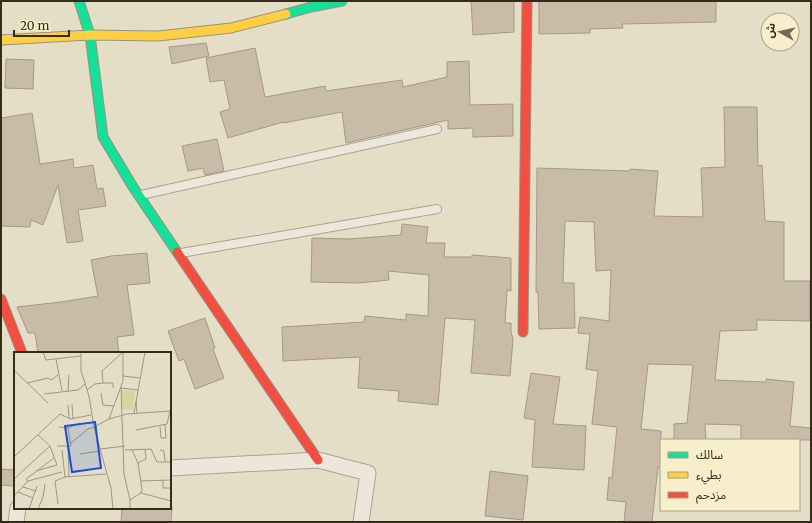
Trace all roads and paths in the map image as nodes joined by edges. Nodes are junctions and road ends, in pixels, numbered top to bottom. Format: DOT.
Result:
graph roads {
  1 [pos="79,1"];
  2 [pos="342,1"];
  3 [pos="527,1"];
  4 [pos="90,35"];
  5 [pos="1,40"];
  6 [pos="437,129"];
  7 [pos="138,196"];
  8 [pos="437,209"];
  9 [pos="178,254"];
  10 [pos="1,299"];
  11 [pos="523,332"];
  12 [pos="22,352"];
  13 [pos="318,460"];
  14 [pos="171,468"];
  15 [pos="18,509"];
  16 [pos="16,522"];
  17 [pos="361,522"];
  1 -- 4 [label="street"];
  2 -- 4 [label="street"];
  3 -- 11 [label="street"];
  4 -- 5 [label="street"];
  4 -- 7 [label="street"];
  6 -- 7 [label="lane"];
  7 -- 9 [label="street"];
  8 -- 9 [label="lane"];
  9 -- 13 [label="street"];
  10 -- 12 [label="street"];
  13 -- 14 [label="street"];
  13 -- 17 [label="street"];
  15 -- 16 [label="street"];
}
